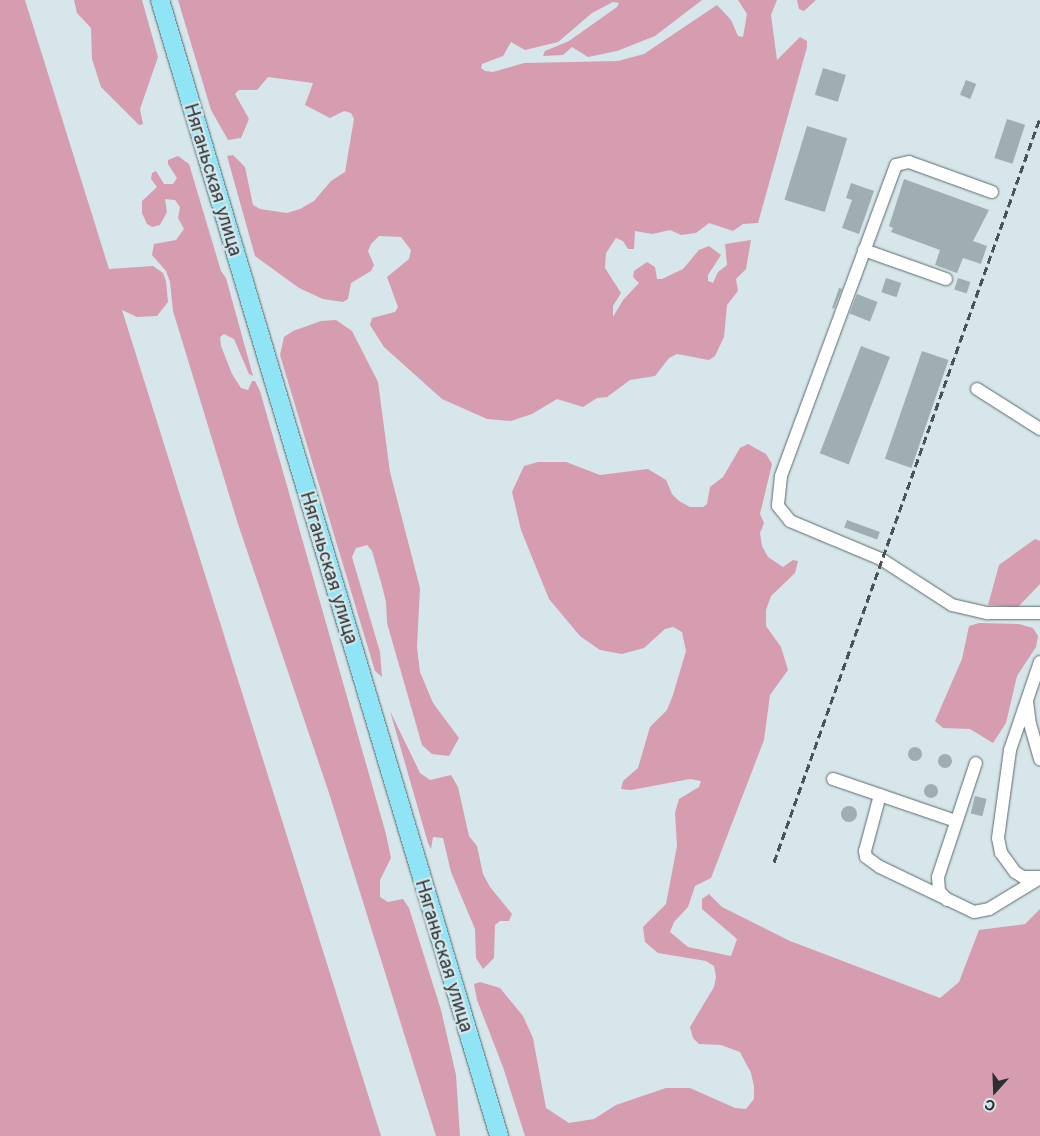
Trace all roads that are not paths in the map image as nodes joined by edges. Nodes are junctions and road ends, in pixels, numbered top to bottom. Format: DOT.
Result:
graph roads {
  1 [pos="160,0"];
  2 [pos="992,192"];
  3 [pos="864,250"];
  4 [pos="946,280"];
  5 [pos="977,389"];
  6 [pos="1040,429"];
  7 [pos="1040,613"];
  8 [pos="1040,662"];
  9 [pos="1027,693"];
  10 [pos="1040,760"];
  11 [pos="976,763"];
  12 [pos="833,779"];
  13 [pos="880,795"];
  14 [pos="956,821"];
  15 [pos="1040,878"];
  16 [pos="948,902"];
  17 [pos="499,1136"];
  1 -- 17 [label="highway, Няганьская улица"];
  2 -- 3 [label="street"];
  3 -- 4 [label="street"];
  3 -- 7 [label="street"];
  5 -- 6 [label="street"];
  8 -- 9 [label="street"];
  9 -- 10 [label="street"];
  9 -- 15 [label="street"];
  11 -- 14 [label="street"];
  12 -- 13 [label="street"];
  13 -- 14 [label="street"];
  13 -- 16 [label="street"];
  14 -- 16 [label="street"];
  15 -- 16 [label="street"];
}
